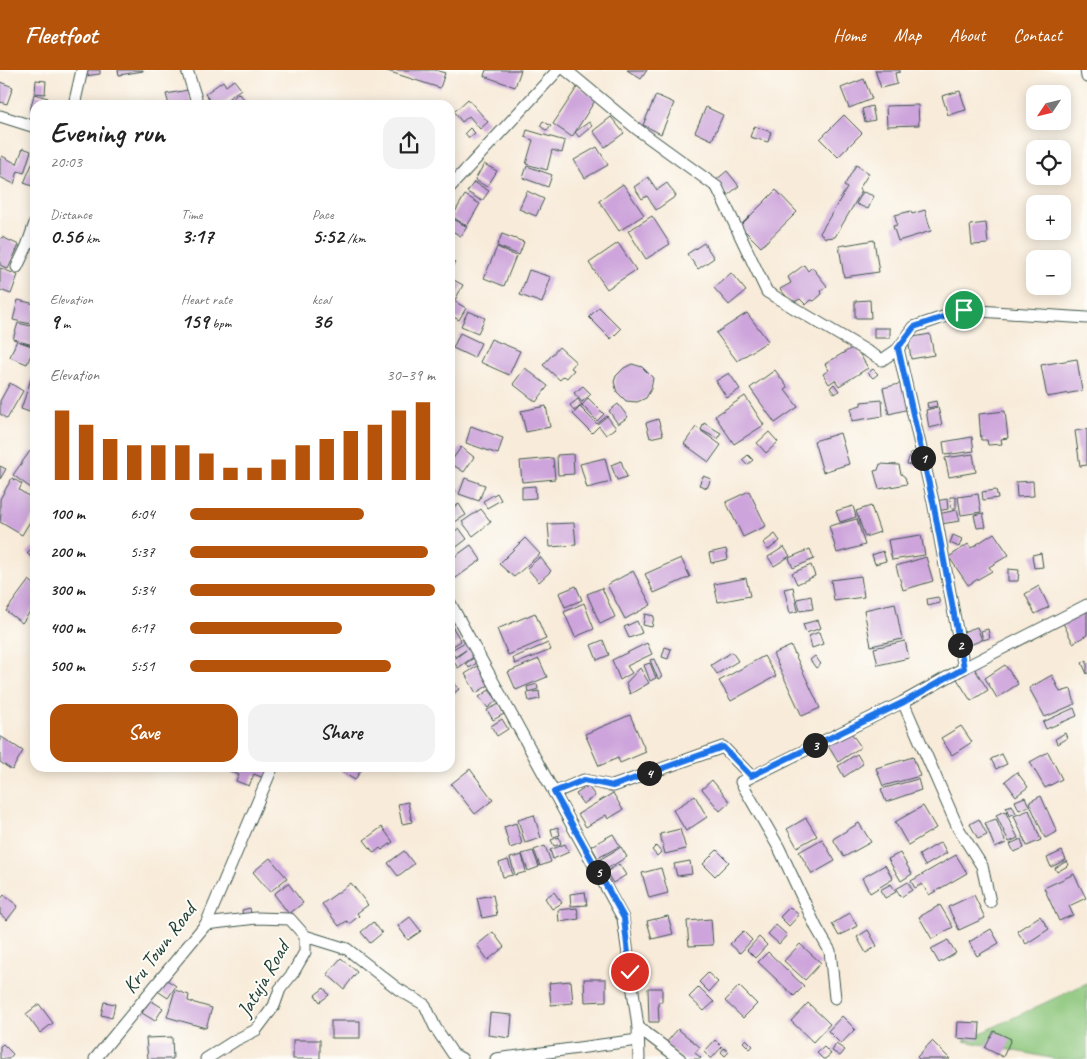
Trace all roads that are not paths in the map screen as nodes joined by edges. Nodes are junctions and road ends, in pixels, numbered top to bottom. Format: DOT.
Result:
graph roads {
  1 [pos="82,70"];
  2 [pos="187,70"];
  3 [pos="558,70"];
  4 [pos="566,70"];
  5 [pos="1086,70"];
  6 [pos="1087,77"];
  7 [pos="75,100"];
  8 [pos="196,100"];
  9 [pos="0,116"];
  10 [pos="30,125"];
  11 [pos="455,182"];
  12 [pos="30,237"];
  13 [pos="17,267"];
  14 [pos="1087,318"];
  15 [pos="898,348"];
  16 [pos="1087,605"];
  17 [pos="455,612"];
  18 [pos="964,668"];
  19 [pos="904,702"];
  20 [pos="270,772"];
  21 [pos="751,776"];
  22 [pos="554,792"];
  23 [pos="990,902"];
  24 [pos="206,924"];
  25 [pos="305,936"];
  26 [pos="835,998"];
  27 [pos="638,1027"];
  28 [pos="638,1040"];
  29 [pos="95,1059"];
  30 [pos="206,1059"];
  31 [pos="462,1059"];
  32 [pos="496,1059"];
  33 [pos="639,1059"];
  34 [pos="680,1059"];
  1 -- 7 [label="street"];
  2 -- 8 [label="street"];
  3 -- 11 [label="street"];
  4 -- 15 [label="street"];
  5 -- 6 [label="street"];
  9 -- 10 [label="street"];
  12 -- 13 [label="street"];
  14 -- 15 [label="street"];
  15 -- 18 [label="street"];
  16 -- 18 [label="street"];
  17 -- 22 [label="street"];
  18 -- 19 [label="street"];
  19 -- 21 [label="street"];
  19 -- 23 [label="street"];
  20 -- 24 [label="street, Kru Town Road"];
  21 -- 22 [label="street"];
  21 -- 26 [label="street"];
  22 -- 27 [label="street"];
  24 -- 25 [label="street, Jatuja Road"];
  24 -- 29 [label="street, Kru Town Road"];
  25 -- 30 [label="street, Jatuja Road"];
  25 -- 31 [label="street"];
  27 -- 28 [label="street"];
  27 -- 34 [label="street"];
  28 -- 32 [label="street"];
  28 -- 33 [label="street"];
}
